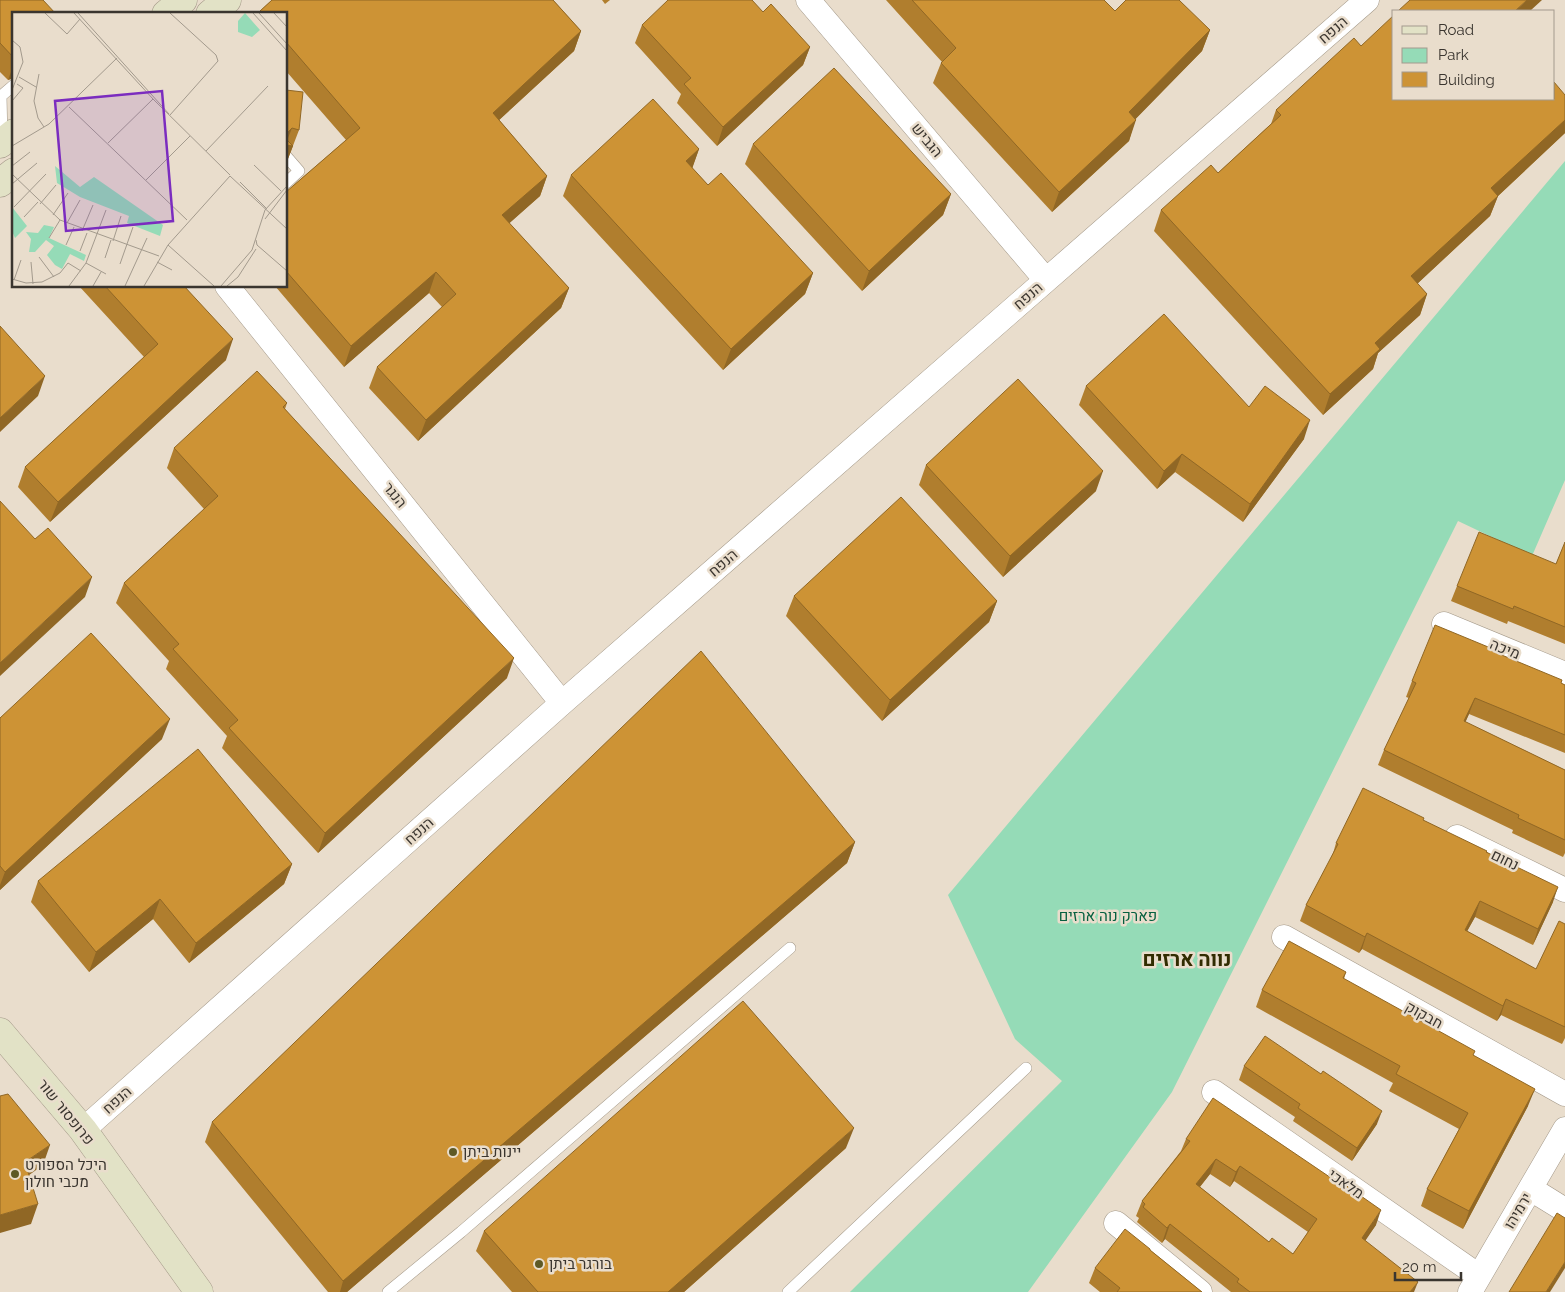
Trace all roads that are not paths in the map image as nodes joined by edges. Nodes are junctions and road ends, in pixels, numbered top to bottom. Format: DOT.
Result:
graph roads {
  1 [pos="183,0"];
  2 [pos="808,0"];
  3 [pos="1367,0"];
  4 [pos="168,12"];
  5 [pos="12,87"];
  6 [pos="5,140"];
  7 [pos="288,158"];
  8 [pos="12,174"];
  9 [pos="288,181"];
  10 [pos="0,183"];
  11 [pos="1046,280"];
  12 [pos="229,288"];
  13 [pos="1444,624"];
  14 [pos="1565,674"];
  15 [pos="562,703"];
  16 [pos="1434,825"];
  17 [pos="1565,890"];
  18 [pos="1284,936"];
  19 [pos="790,948"];
  20 [pos="0,1032"];
  21 [pos="1026,1068"];
  22 [pos="1214,1092"];
  23 [pos="1565,1094"];
  24 [pos="1565,1129"];
  25 [pos="83,1130"];
  26 [pos="1531,1189"];
  27 [pos="1565,1210"];
  28 [pos="1116,1223"];
  29 [pos="1474,1284"];
  30 [pos="199,1292"];
  31 [pos="388,1292"];
  32 [pos="788,1292"];
  33 [pos="1200,1292"];
  1 -- 4 [label="street"];
  2 -- 11 [label="street, הגביש"];
  3 -- 11 [label="street, הנפח"];
  5 -- 6 [label="lane"];
  7 -- 9 [label="lane"];
  8 -- 10 [label="street"];
  11 -- 15 [label="street, הנפח"];
  12 -- 15 [label="street, הנגר"];
  13 -- 14 [label="street, מיכה"];
  15 -- 25 [label="street, הנפח"];
  16 -- 17 [label="street, נחום"];
  18 -- 23 [label="street, חבקוק"];
  19 -- 31 [label="lane"];
  20 -- 25 [label="street, פרופסור שור"];
  21 -- 32 [label="lane"];
  22 -- 29 [label="street, מלאכי"];
  24 -- 26 [label="street, ירמיהו"];
  25 -- 30 [label="street, פרופסור שור"];
  26 -- 27 [label="street"];
  26 -- 29 [label="street, ירמיהו"];
  28 -- 33 [label="street"];
}
